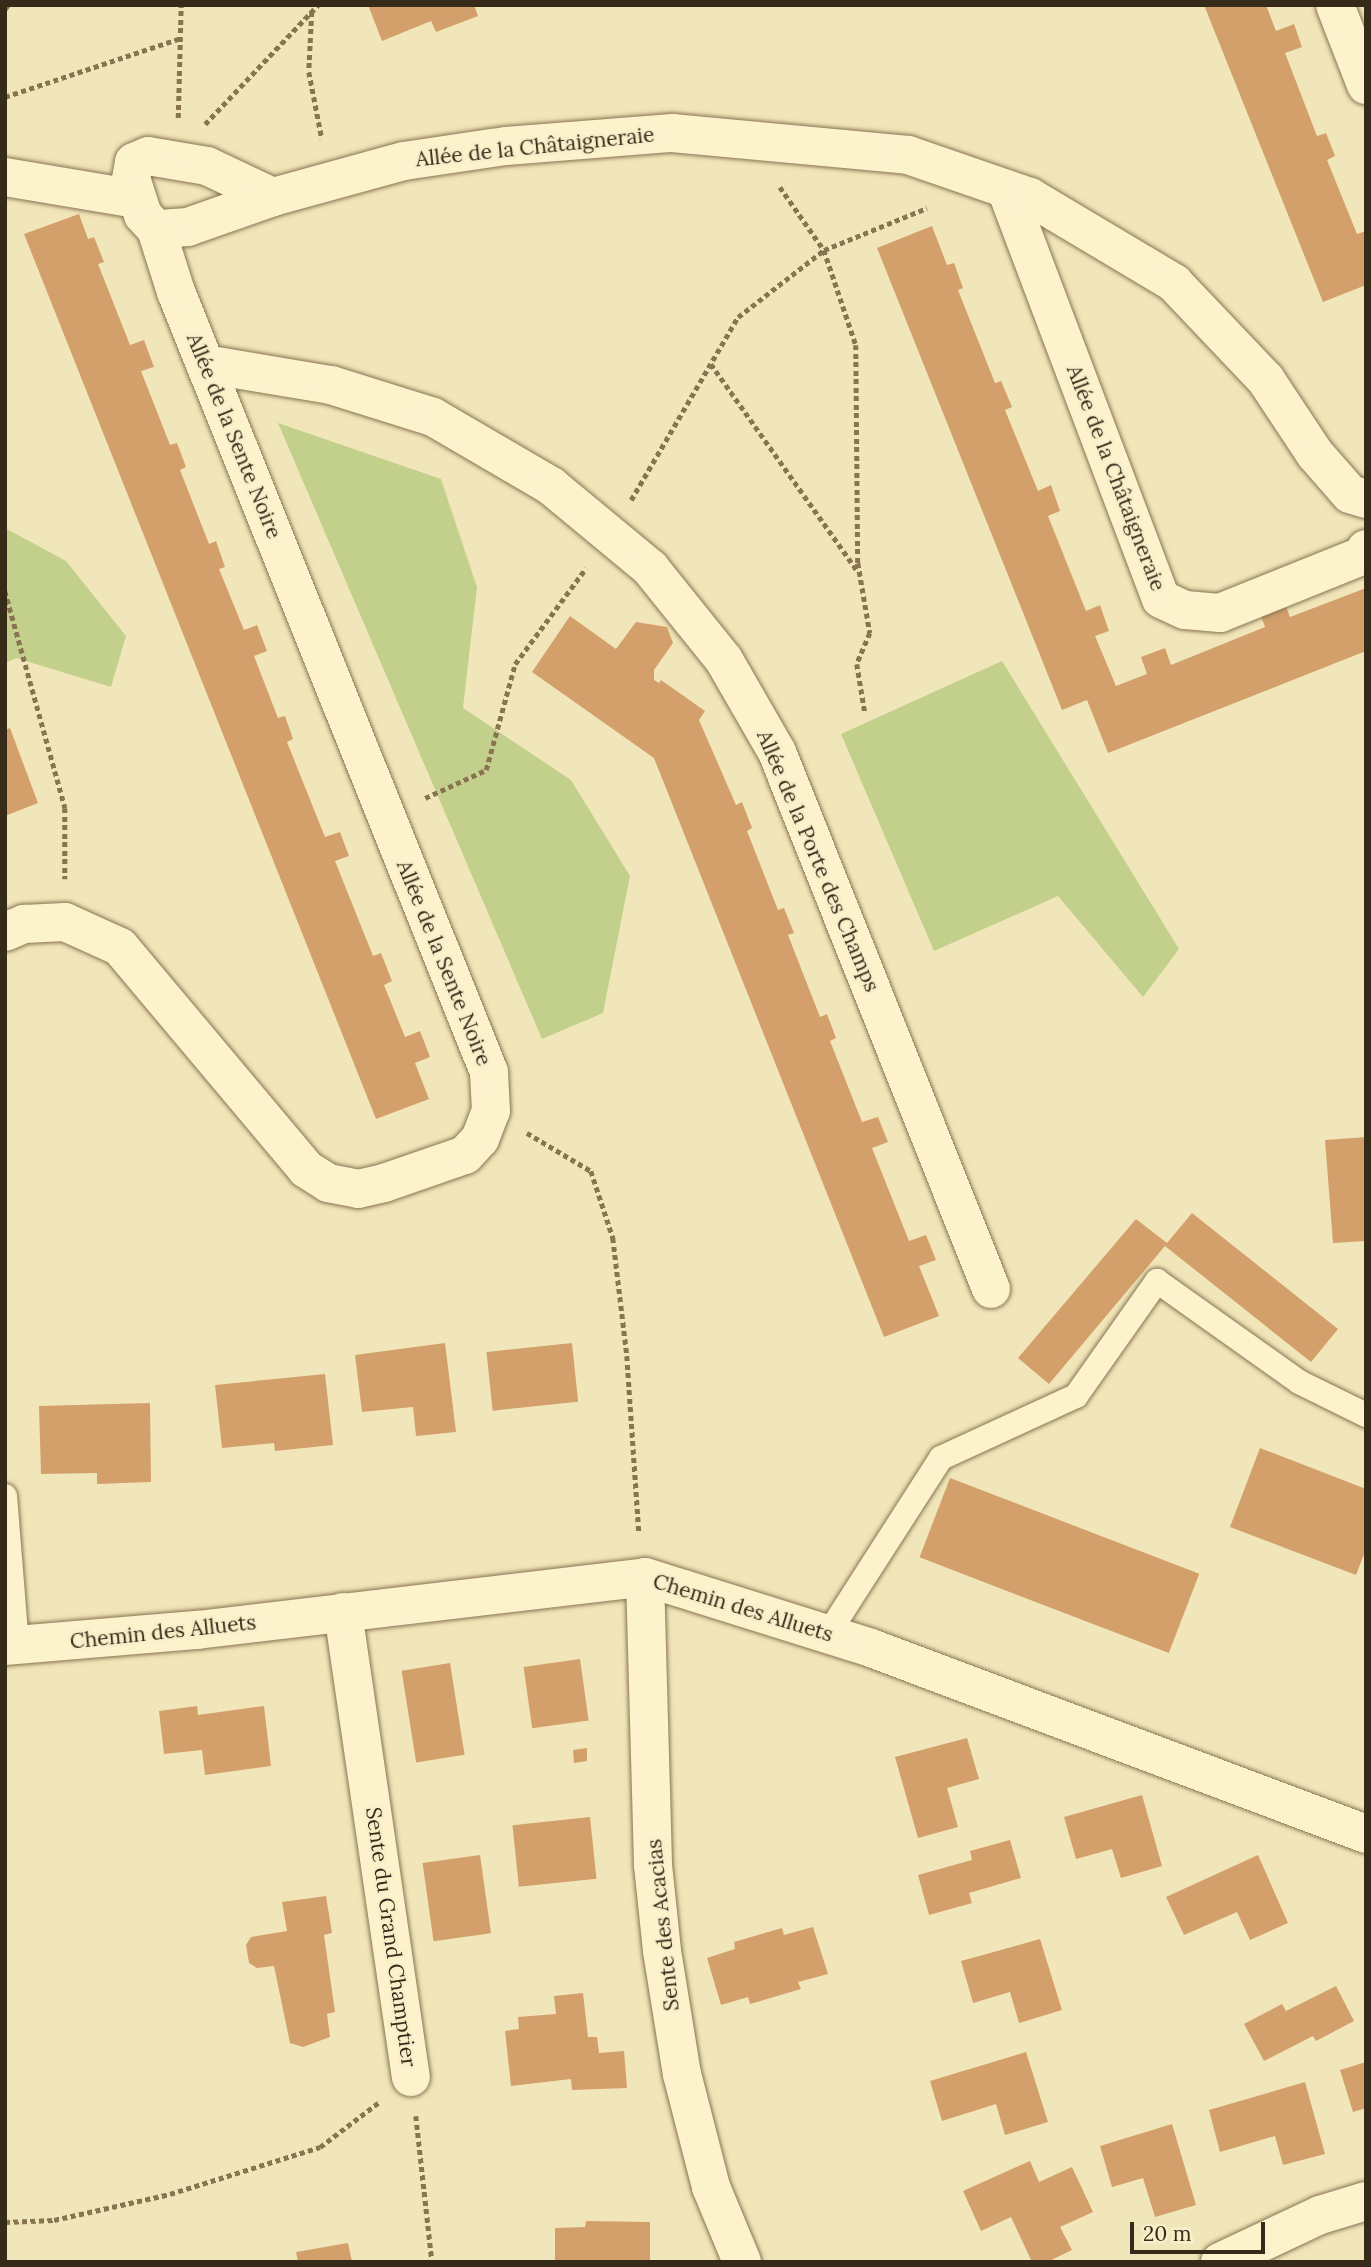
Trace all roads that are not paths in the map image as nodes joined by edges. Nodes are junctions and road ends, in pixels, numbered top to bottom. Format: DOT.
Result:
graph roads {
  1 [pos="1335,5"];
  2 [pos="1366,86"];
  3 [pos="5,177"];
  4 [pos="1006,188"];
  5 [pos="273,197"];
  6 [pos="146,214"];
  7 [pos="205,363"];
  8 [pos="1366,499"];
  9 [pos="1366,549"];
  10 [pos="5,932"];
  11 [pos="991,1289"];
  12 [pos="1366,1415"];
  13 [pos="5,1496"];
  14 [pos="645,1577"];
  15 [pos="342,1612"];
  16 [pos="828,1634"];
  17 [pos="11,1646"];
  18 [pos="1366,1834"];
  19 [pos="411,2077"];
  20 [pos="1366,2202"];
  21 [pos="742,2262"];
  22 [pos="1220,2262"];
  1 -- 2 [label="street"];
  3 -- 6 [label="street, Allée de la Châtaigneraie"];
  4 -- 5 [label="street, Allée de la Châtaigneraie"];
  4 -- 8 [label="street, Allée de la Châtaigneraie"];
  4 -- 9 [label="street, Allée de la Châtaigneraie"];
  5 -- 6 [label="street, Allée de la Châtaigneraie"];
  5 -- 6 [label="street, Allée de la Sente Noire"];
  6 -- 7 [label="street, Allée de la Sente Noire"];
  7 -- 10 [label="street, Allée de la Sente Noire"];
  7 -- 11 [label="street, Allée de la Porte des Champs"];
  12 -- 16 [label="lane"];
  13 -- 17 [label="lane"];
  14 -- 15 [label="street, Chemin des Alluets"];
  14 -- 16 [label="street, Chemin des Alluets"];
  14 -- 21 [label="street, Sente des Acacias"];
  15 -- 17 [label="street, Chemin des Alluets"];
  15 -- 19 [label="street, Sente du Grand Champtier"];
  16 -- 18 [label="street, Chemin des Alluets"];
  20 -- 22 [label="street"];
}
